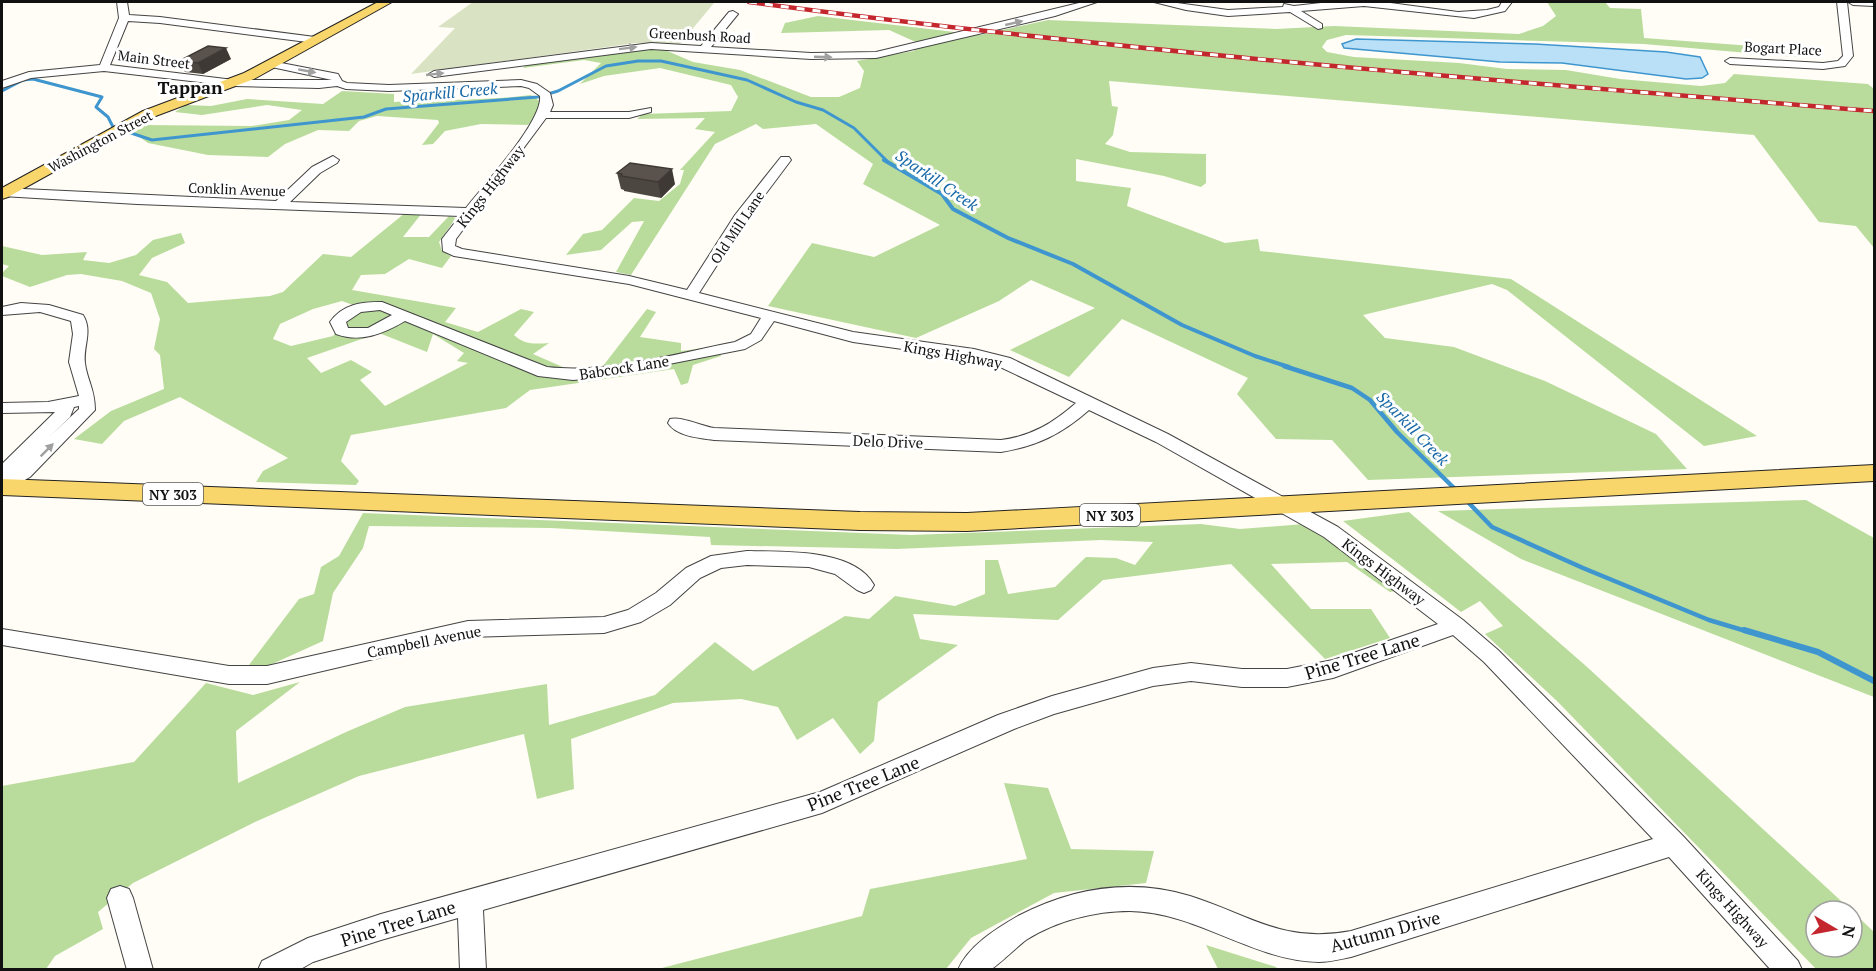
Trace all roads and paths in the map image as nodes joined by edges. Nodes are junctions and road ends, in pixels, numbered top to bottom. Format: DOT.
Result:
graph roads {
  1 [pos="122,2"];
  2 [pos="386,2"];
  3 [pos="1092,2"];
  4 [pos="1159,2"];
  5 [pos="1280,2"];
  6 [pos="1507,2"];
  7 [pos="1842,2"];
  8 [pos="1853,2"];
  9 [pos="1875,3"];
  10 [pos="1290,8"];
  11 [pos="733,14"];
  12 [pos="124,18"];
  13 [pos="1318,26"];
  14 [pos="315,40"];
  15 [pos="704,49"];
  16 [pos="1730,61"];
  17 [pos="271,64"];
  18 [pos="104,68"];
  19 [pos="4,72"];
  20 [pos="20,76"];
  21 [pos="377,80"];
  22 [pos="234,83"];
  23 [pos="338,83"];
  24 [pos="2,85"];
  25 [pos="398,88"];
  26 [pos="647,110"];
  27 [pos="543,114"];
  28 [pos="333,160"];
  29 [pos="785,160"];
  30 [pos="2,193"];
  31 [pos="279,206"];
  32 [pos="470,212"];
  33 [pos="692,295"];
  34 [pos="2,311"];
  35 [pos="403,315"];
  36 [pos="770,316"];
  37 [pos="87,393"];
  38 [pos="1088,402"];
  39 [pos="66,405"];
  40 [pos="2,408"];
  41 [pos="676,423"];
  42 [pos="1875,473"];
  43 [pos="2,486"];
  44 [pos="1287,505"];
  45 [pos="864,585"];
  46 [pos="1456,626"];
  47 [pos="2,638"];
  48 [pos="1674,844"];
  49 [pos="120,898"];
  50 [pos="470,902"];
  51 [pos="140,969"];
  52 [pos="271,969"];
  53 [pos="473,969"];
  54 [pos="971,969"];
  55 [pos="1789,969"];
  1 -- 12 [label="street, Main Street"];
  2 -- 14 [label="main road, Washington Street"];
  15 -- 3 [label="street, Greenbush Road, one-way"];
  4 -- 10 [label="street"];
  5 -- 10 [label="street"];
  6 -- 10 [label="street"];
  7 -- 16 [label="street, Bogart Place"];
  8 -- 9 [label="street"];
  10 -- 13 [label="street"];
  11 -- 15 [label="street"];
  12 -- 14 [label="street"];
  12 -- 18 [label="street, Main Street"];
  14 -- 17 [label="main road, Washington Street"];
  21 -- 15 [label="street, Greenbush Road, one-way"];
  17 -- 22 [label="main road, Washington Street"];
  17 -- 23 [label="street, Greenbush Road, one-way"];
  18 -- 20 [label="street"];
  18 -- 22 [label="street, Main Street"];
  19 -- 20 [label="street"];
  20 -- 24 [label="street"];
  21 -- 23 [label="street, Greenbush Road"];
  21 -- 25 [label="street"];
  22 -- 23 [label="street"];
  22 -- 30 [label="main road, Washington Street"];
  23 -- 25 [label="street"];
  25 -- 27 [label="street"];
  26 -- 27 [label="street"];
  27 -- 32 [label="street, Kings Highway"];
  28 -- 31 [label="street"];
  29 -- 33 [label="street, Old Mill Lane"];
  30 -- 31 [label="street, Conklin Avenue"];
  31 -- 32 [label="street, Conklin Avenue"];
  32 -- 33 [label="street, Kings Highway"];
  33 -- 36 [label="street, Kings Highway"];
  34 -- 37 [label="street"];
  35 -- 36 [label="street, Babcock Lane"];
  36 -- 38 [label="street, Kings Highway"];
  37 -- 39 [label="street"];
  43 -- 37 [label="street, one-way"];
  38 -- 41 [label="street, Delo Drive"];
  38 -- 44 [label="street, Kings Highway"];
  39 -- 40 [label="street"];
  39 -- 43 [label="street"];
  42 -- 44 [label="main road, NY 303"];
  43 -- 44 [label="main road, NY 303"];
  44 -- 46 [label="street, Kings Highway"];
  45 -- 47 [label="street, Campbell Avenue"];
  46 -- 48 [label="street, Kings Highway"];
  46 -- 50 [label="street, Pine Tree Lane"];
  48 -- 54 [label="street, Autumn Drive"];
  48 -- 55 [label="street, Kings Highway"];
  49 -- 51 [label="street"];
  50 -- 52 [label="street, Pine Tree Lane"];
  50 -- 53 [label="street"];
}
